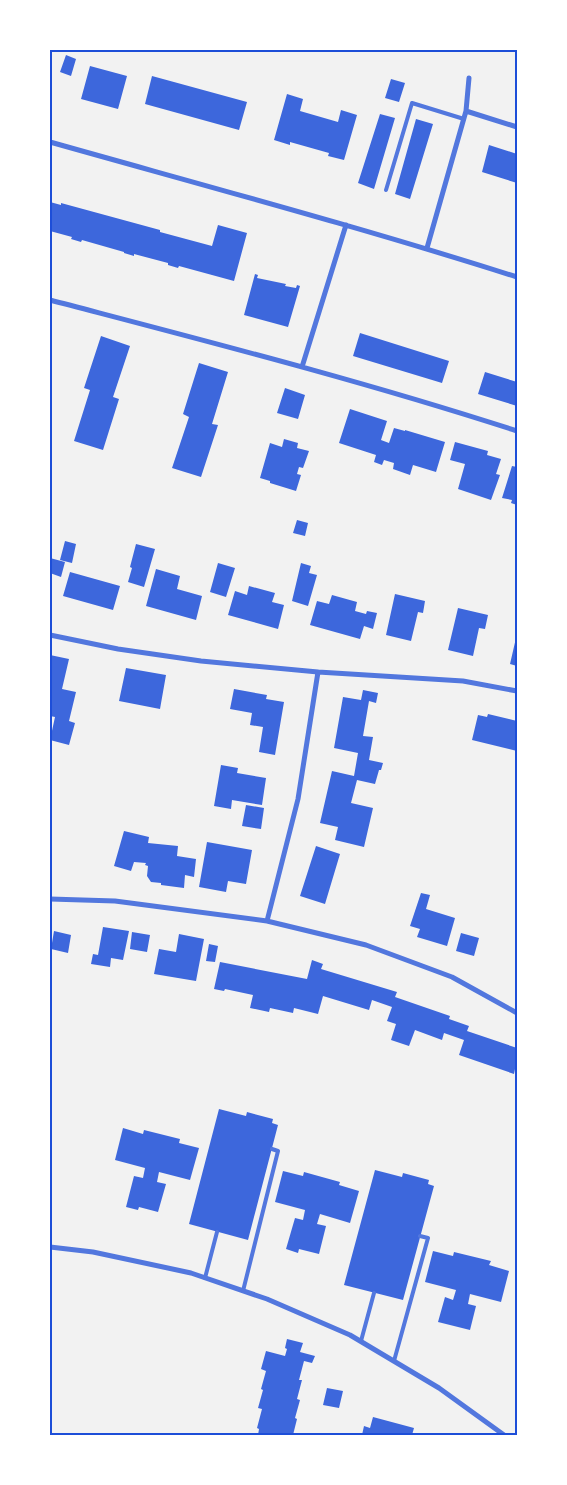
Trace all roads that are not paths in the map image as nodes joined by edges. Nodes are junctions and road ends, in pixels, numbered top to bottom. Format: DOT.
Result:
graph roads {
  1 [pos="469,78"];
  2 [pos="466,111"];
  3 [pos="464,119"];
  4 [pos="517,127"];
  5 [pos="50,142"];
  6 [pos="386,190"];
  7 [pos="346,225"];
  8 [pos="427,248"];
  9 [pos="517,277"];
  10 [pos="50,300"];
  11 [pos="302,367"];
  12 [pos="517,431"];
  13 [pos="50,635"];
  14 [pos="318,672"];
  15 [pos="517,692"];
  16 [pos="50,899"];
  17 [pos="267,921"];
  18 [pos="517,1013"];
  19 [pos="272,1149"];
  20 [pos="217,1232"];
  21 [pos="420,1236"];
  22 [pos="50,1247"];
  23 [pos="205,1278"];
  24 [pos="243,1291"];
  25 [pos="374,1293"];
  26 [pos="361,1341"];
  27 [pos="394,1361"];
  28 [pos="504,1435"];
  1 -- 2 [label="street"];
  2 -- 3 [label="street"];
  2 -- 4 [label="street"];
  3 -- 6 [label="lane"];
  3 -- 8 [label="street"];
  5 -- 7 [label="street"];
  7 -- 8 [label="street"];
  7 -- 11 [label="street"];
  8 -- 9 [label="street"];
  10 -- 11 [label="street"];
  11 -- 12 [label="street"];
  13 -- 14 [label="street"];
  14 -- 15 [label="street"];
  14 -- 17 [label="street"];
  16 -- 17 [label="street"];
  17 -- 18 [label="street"];
  19 -- 24 [label="lane"];
  20 -- 23 [label="lane"];
  21 -- 27 [label="lane"];
  22 -- 23 [label="street"];
  23 -- 24 [label="street"];
  24 -- 26 [label="street"];
  25 -- 26 [label="lane"];
  26 -- 27 [label="street"];
  27 -- 28 [label="street"];
}
